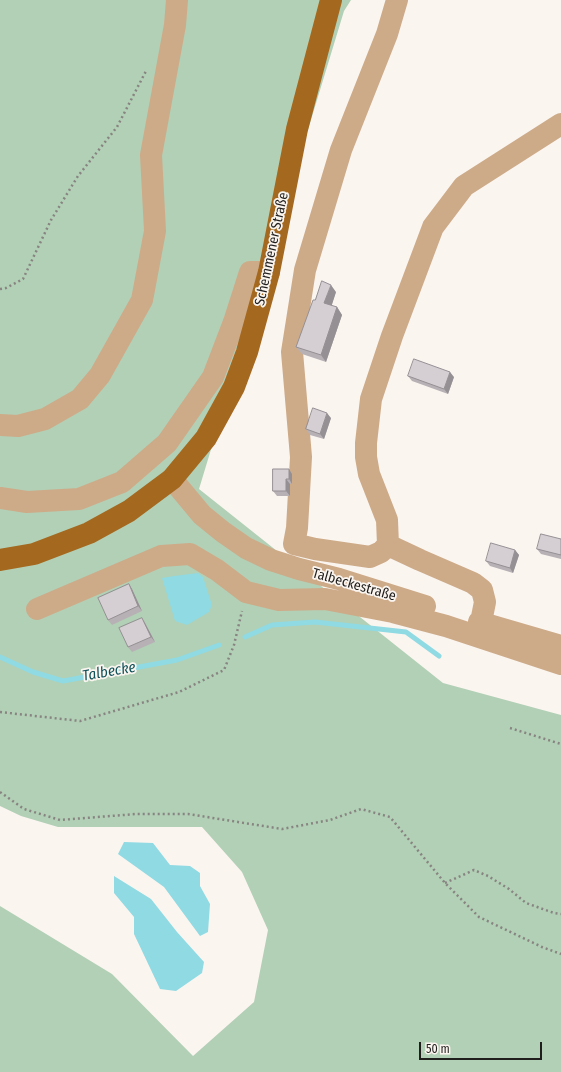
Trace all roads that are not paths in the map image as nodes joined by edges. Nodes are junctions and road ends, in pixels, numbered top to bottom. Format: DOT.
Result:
graph roads {
  1 [pos="177,0"];
  2 [pos="330,0"];
  3 [pos="397,0"];
  4 [pos="561,124"];
  5 [pos="269,272"];
  6 [pos="0,425"];
  7 [pos="172,479"];
  8 [pos="0,498"];
  9 [pos="294,544"];
  10 [pos="388,545"];
  11 [pos="0,560"];
  12 [pos="271,560"];
  13 [pos="38,609"];
  14 [pos="481,622"];
  15 [pos="561,646"];
  16 [pos="561,664"];
  1 -- 6 [label="street"];
  2 -- 5 [label="main road, Schemmener Straße"];
  3 -- 9 [label="street"];
  4 -- 10 [label="street"];
  5 -- 7 [label="main road, Schemmener Straße"];
  5 -- 8 [label="street"];
  7 -- 11 [label="main road, Schemmener Straße"];
  7 -- 12 [label="street, Talbeckestraße"];
  9 -- 10 [label="street"];
  9 -- 12 [label="street"];
  10 -- 14 [label="street"];
  12 -- 14 [label="street, Talbeckestraße"];
  13 -- 16 [label="street"];
  14 -- 15 [label="street, Talbeckestraße"];
}
